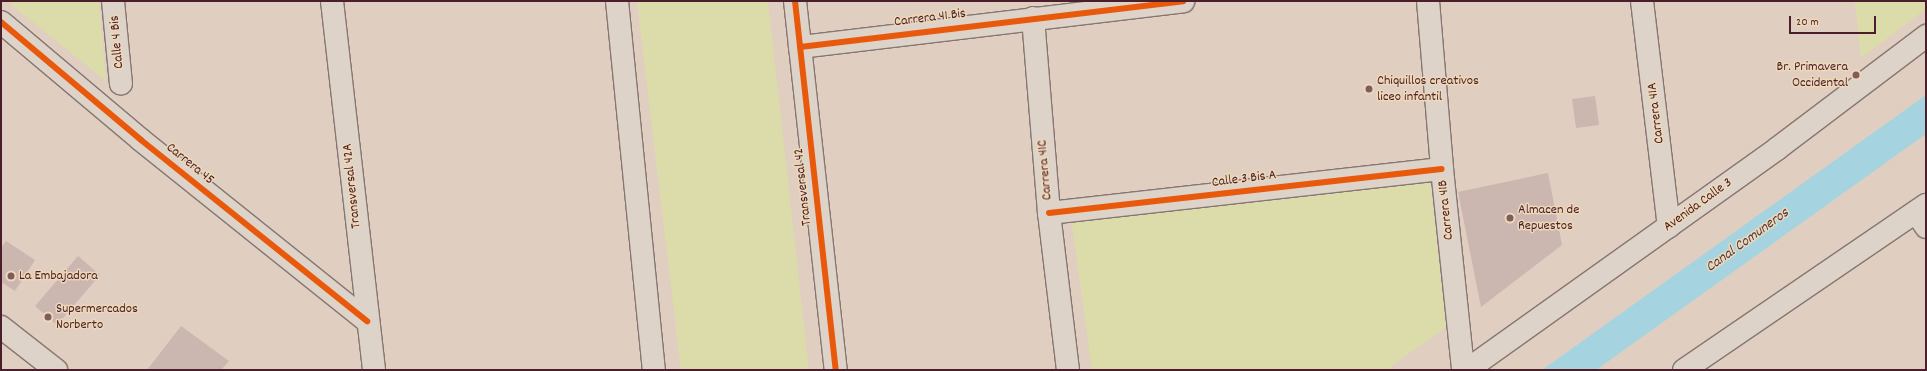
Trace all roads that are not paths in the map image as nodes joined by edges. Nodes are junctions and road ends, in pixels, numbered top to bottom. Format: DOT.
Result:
graph roads {
  1 [pos="113,1"];
  2 [pos="332,1"];
  3 [pos="617,1"];
  4 [pos="794,1"];
  5 [pos="1183,1"];
  6 [pos="1428,1"];
  7 [pos="1642,1"];
  8 [pos="1033,18"];
  9 [pos="1,22"];
  10 [pos="1926,36"];
  11 [pos="800,47"];
  12 [pos="121,84"];
  13 [pos="1442,169"];
  14 [pos="1049,214"];
  15 [pos="1923,215"];
  16 [pos="1669,226"];
  17 [pos="367,322"];
  18 [pos="1,327"];
  19 [pos="56,370"];
  20 [pos="374,370"];
  21 [pos="654,370"];
  22 [pos="836,370"];
  23 [pos="1068,370"];
  24 [pos="1463,370"];
  25 [pos="1467,370"];
  26 [pos="1684,370"];
  1 -- 12 [label="street, Calle 4 Bis"];
  2 -- 17 [label="street, Transversal 42A"];
  3 -- 21 [label="street"];
  4 -- 11 [label="street, Transversal 42"];
  5 -- 8 [label="street, Carrera 41 Bis"];
  6 -- 13 [label="street, Carrera 41B"];
  7 -- 16 [label="street, Carrera 41A"];
  8 -- 11 [label="street, Carrera 41 Bis"];
  8 -- 14 [label="street, Carrera 41C"];
  9 -- 17 [label="street, Carrera 45"];
  10 -- 16 [label="street, Avenida Calle 3"];
  11 -- 22 [label="street, Transversal 42"];
  13 -- 14 [label="street, Calle 3 Bis A"];
  13 -- 24 [label="street, Carrera 41B"];
  14 -- 23 [label="street, Carrera 41C"];
  15 -- 26 [label="street"];
  16 -- 25 [label="street, Avenida Calle 3"];
  17 -- 20 [label="street, Transversal 42A"];
  18 -- 19 [label="street"];
}
